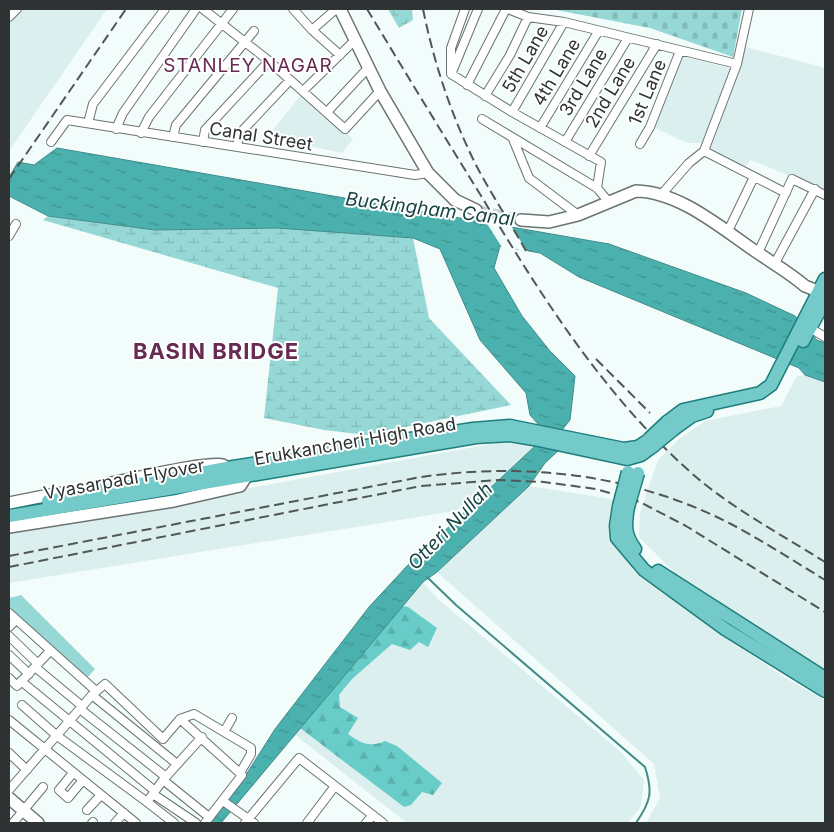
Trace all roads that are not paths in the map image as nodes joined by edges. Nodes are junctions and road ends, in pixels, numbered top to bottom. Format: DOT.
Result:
graph roads {
  1 [pos="17,9"];
  2 [pos="165,9"];
  3 [pos="196,9"];
  4 [pos="203,9"];
  5 [pos="233,9"];
  6 [pos="293,9"];
  7 [pos="338,9"];
  8 [pos="465,9"];
  9 [pos="478,9"];
  10 [pos="507,9"];
  11 [pos="749,9"];
  12 [pos="9,17"];
  13 [pos="528,17"];
  14 [pos="564,22"];
  15 [pos="221,24"];
  16 [pos="312,30"];
  17 [pos="254,31"];
  18 [pos="598,32"];
  19 [pos="628,38"];
  20 [pos="354,41"];
  21 [pos="246,42"];
  22 [pos="657,44"];
  23 [pos="680,51"];
  24 [pos="340,55"];
  25 [pos="269,61"];
  26 [pos="737,64"];
  27 [pos="368,68"];
  28 [pos="451,74"];
  29 [pos="290,80"];
  30 [pos="467,85"];
  31 [pos="303,91"];
  32 [pos="380,91"];
  33 [pos="485,96"];
  34 [pos="326,112"];
  35 [pos="512,112"];
  36 [pos="482,120"];
  37 [pos="88,123"];
  38 [pos="540,128"];
  39 [pos="116,129"];
  40 [pos="141,133"];
  41 [pos="173,137"];
  42 [pos="513,139"];
  43 [pos="51,142"];
  44 [pos="203,142"];
  45 [pos="565,142"];
  46 [pos="640,144"];
  47 [pos="237,147"];
  48 [pos="704,151"];
  49 [pos="589,156"];
  50 [pos="428,173"];
  51 [pos="754,176"];
  52 [pos="597,188"];
  53 [pos="815,189"];
  54 [pos="786,193"];
  55 [pos="661,195"];
  56 [pos="825,195"];
  57 [pos="608,202"];
  58 [pos="476,210"];
  59 [pos="578,215"];
  60 [pos="521,220"];
  61 [pos="16,224"];
  62 [pos="728,231"];
  63 [pos="9,236"];
  64 [pos="758,253"];
  65 [pos="775,263"];
  66 [pos="824,290"];
  67 [pos="807,326"];
  68 [pos="825,337"];
  69 [pos="535,434"];
  70 [pos="566,440"];
  71 [pos="649,446"];
  72 [pos="628,458"];
  73 [pos="227,468"];
  74 [pos="633,473"];
  75 [pos="246,477"];
  76 [pos="129,492"];
  77 [pos="9,503"];
  78 [pos="9,508"];
  79 [pos="9,516"];
  80 [pos="9,527"];
  81 [pos="9,613"];
  82 [pos="16,620"];
  83 [pos="729,624"];
  84 [pos="9,627"];
  85 [pos="9,636"];
  86 [pos="50,651"];
  87 [pos="9,655"];
  88 [pos="37,665"];
  89 [pos="29,674"];
  90 [pos="9,678"];
  91 [pos="825,678"];
  92 [pos="21,681"];
  93 [pos="825,691"];
  94 [pos="94,693"];
  95 [pos="22,705"];
  96 [pos="81,707"];
  97 [pos="232,718"];
  98 [pos="180,719"];
  99 [pos="9,720"];
  100 [pos="68,721"];
  101 [pos="224,732"];
  102 [pos="56,735"];
  103 [pos="202,737"];
  104 [pos="44,749"];
  105 [pos="9,753"];
  106 [pos="178,764"];
  107 [pos="27,770"];
  108 [pos="73,773"];
  109 [pos="240,773"];
  110 [pos="165,779"];
  111 [pos="83,780"];
  112 [pos="335,786"];
  113 [pos="43,787"];
  114 [pos="9,791"];
  115 [pos="154,792"];
  116 [pos="101,795"];
  117 [pos="224,801"];
  118 [pos="147,802"];
  119 [pos="87,810"];
  120 [pos="24,811"];
  121 [pos="124,813"];
  122 [pos="373,815"];
  123 [pos="207,820"];
  124 [pos="249,822"];
  125 [pos="14,823"];
  126 [pos="38,823"];
  127 [pos="115,823"];
  128 [pos="135,823"];
  129 [pos="174,823"];
  130 [pos="196,823"];
  131 [pos="307,823"];
  132 [pos="366,823"];
  133 [pos="383,823"];
  1 -- 12 [label="street"];
  2 -- 37 [label="street"];
  3 -- 39 [label="street"];
  4 -- 15 [label="street"];
  5 -- 15 [label="street"];
  6 -- 16 [label="street"];
  7 -- 16 [label="street"];
  7 -- 20 [label="main road"];
  8 -- 28 [label="street"];
  9 -- 28 [label="street"];
  10 -- 13 [label="street"];
  10 -- 30 [label="street"];
  11 -- 26 [label="street"];
  13 -- 14 [label="street"];
  13 -- 33 [label="street"];
  14 -- 18 [label="street"];
  14 -- 35 [label="street, 5th Lane"];
  15 -- 21 [label="street"];
  15 -- 40 [label="street"];
  16 -- 24 [label="street"];
  17 -- 21 [label="street"];
  18 -- 19 [label="street"];
  18 -- 38 [label="street, 4th Lane"];
  19 -- 22 [label="street"];
  19 -- 45 [label="street, 3rd Lane"];
  20 -- 24 [label="street"];
  20 -- 27 [label="main road"];
  21 -- 25 [label="street"];
  21 -- 41 [label="street"];
  22 -- 23 [label="street"];
  22 -- 49 [label="street, 2nd Lane"];
  23 -- 26 [label="street"];
  23 -- 46 [label="street, 1st Lane"];
  24 -- 31 [label="street"];
  25 -- 29 [label="street"];
  25 -- 44 [label="street"];
  26 -- 48 [label="street"];
  27 -- 32 [label="main road"];
  27 -- 34 [label="street"];
  28 -- 30 [label="street"];
  29 -- 31 [label="street"];
  29 -- 47 [label="street"];
  30 -- 33 [label="street"];
  31 -- 34 [label="street"];
  32 -- 34 [label="street"];
  32 -- 50 [label="main road"];
  33 -- 35 [label="street"];
  35 -- 38 [label="street"];
  36 -- 42 [label="street"];
  37 -- 39 [label="street, Canal Street"];
  37 -- 43 [label="street, Canal Street"];
  38 -- 45 [label="street"];
  39 -- 40 [label="street, Canal Street"];
  40 -- 41 [label="street, Canal Street"];
  41 -- 44 [label="street, Canal Street"];
  42 -- 52 [label="street"];
  42 -- 59 [label="street"];
  44 -- 47 [label="street, Canal Street"];
  45 -- 49 [label="street"];
  47 -- 50 [label="street, Canal Street"];
  48 -- 51 [label="street"];
  48 -- 55 [label="street"];
  49 -- 52 [label="street"];
  50 -- 58 [label="main road"];
  51 -- 54 [label="street"];
  51 -- 62 [label="street"];
  52 -- 57 [label="street"];
  53 -- 54 [label="street"];
  53 -- 56 [label="street"];
  53 -- 65 [label="street"];
  54 -- 64 [label="street"];
  55 -- 57 [label="main road"];
  55 -- 62 [label="main road"];
  57 -- 59 [label="main road"];
  59 -- 60 [label="main road"];
  61 -- 63 [label="street"];
  62 -- 64 [label="main road"];
  64 -- 65 [label="main road"];
  65 -- 66 [label="main road"];
  66 -- 67 [label="main road"];
  67 -- 68 [label="street"];
  67 -- 71 [label="main road, bridge"];
  69 -- 70 [label="main road"];
  69 -- 73 [label="main road, Erukkancheri High Road"];
  69 -- 75 [label="main road, Erukkancheri High Road"];
  70 -- 71 [label="main road"];
  70 -- 72 [label="main road"];
  71 -- 72 [label="main road"];
  71 -- 74 [label="main road"];
  72 -- 74 [label="main road"];
  73 -- 76 [label="main road, Vyasarpadi Flyover"];
  73 -- 77 [label="main road, Erukkancheri High Road"];
  74 -- 83 [label="main road, bridge"];
  75 -- 76 [label="main road, Vyasarpadi Flyover"];
  75 -- 80 [label="main road, Erukkancheri High Road"];
  76 -- 78 [label="main road, Vyasarpadi Flyover"];
  76 -- 79 [label="main road, Vyasarpadi Flyover"];
  81 -- 82 [label="street"];
  82 -- 84 [label="street"];
  82 -- 86 [label="street"];
  83 -- 91 [label="main road"];
  83 -- 93 [label="main road"];
  85 -- 88 [label="street"];
  86 -- 88 [label="street"];
  86 -- 94 [label="street"];
  87 -- 89 [label="street"];
  88 -- 89 [label="street"];
  88 -- 96 [label="street"];
  89 -- 92 [label="street"];
  90 -- 92 [label="street"];
  92 -- 100 [label="street"];
  94 -- 96 [label="street"];
  94 -- 98 [label="street"];
  94 -- 106 [label="street"];
  95 -- 102 [label="street"];
  96 -- 100 [label="street"];
  96 -- 110 [label="street"];
  97 -- 101 [label="street"];
  98 -- 101 [label="street"];
  98 -- 103 [label="street"];
  99 -- 104 [label="street"];
  100 -- 102 [label="street"];
  100 -- 115 [label="street"];
  101 -- 109 [label="street"];
  102 -- 104 [label="street"];
  102 -- 118 [label="street"];
  103 -- 106 [label="street"];
  103 -- 109 [label="street"];
  104 -- 107 [label="street"];
  104 -- 108 [label="street"];
  105 -- 107 [label="street"];
  106 -- 110 [label="street"];
  107 -- 114 [label="street"];
  108 -- 111 [label="street"];
  108 -- 111 [label="street"];
  109 -- 117 [label="street"];
  110 -- 115 [label="street"];
  110 -- 123 [label="street"];
  111 -- 116 [label="street"];
  112 -- 122 [label="street"];
  112 -- 124 [label="street"];
  112 -- 131 [label="street"];
  113 -- 120 [label="street"];
  114 -- 120 [label="main road"];
  115 -- 118 [label="street"];
  115 -- 130 [label="street"];
  116 -- 119 [label="street"];
  116 -- 121 [label="street"];
  117 -- 123 [label="street"];
  117 -- 124 [label="street"];
  118 -- 129 [label="street"];
  120 -- 125 [label="street"];
  120 -- 126 [label="main road"];
  121 -- 127 [label="street"];
  121 -- 128 [label="street"];
  122 -- 132 [label="street"];
  122 -- 133 [label="street"];
}
